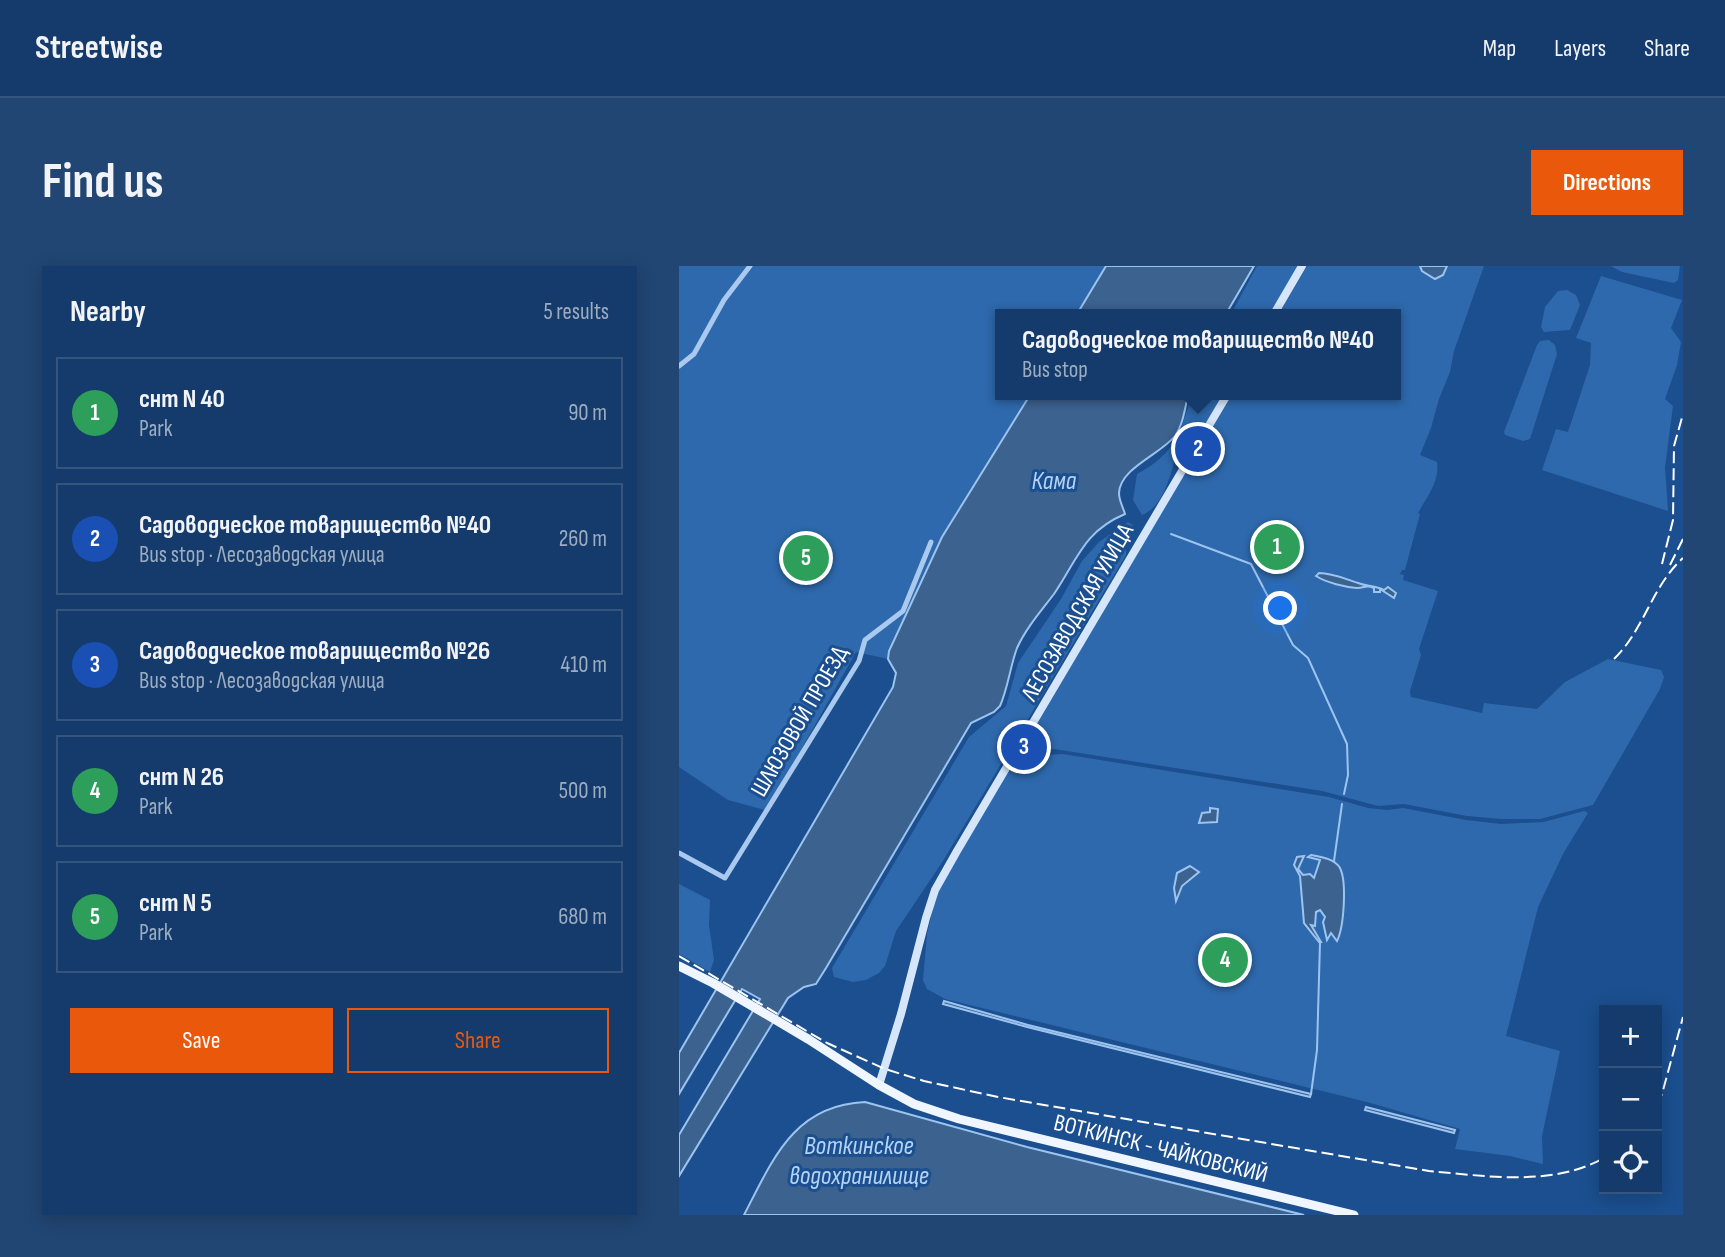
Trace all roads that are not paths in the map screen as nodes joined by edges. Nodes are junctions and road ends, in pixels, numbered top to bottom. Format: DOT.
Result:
graph roads {
  1 [pos="750,266"];
  2 [pos="1302,266"];
  3 [pos="1277,309"];
  4 [pos="679,366"];
  5 [pos="1224,400"];
  6 [pos="931,542"];
  7 [pos="679,853"];
  8 [pos="679,966"];
  9 [pos="879,1085"];
  10 [pos="1354,1215"];
  1 -- 4 [label="street"];
  2 -- 3 [label="street"];
  5 -- 9 [label="street, ЛЕСОЗАВОДСКАЯ УЛИЦА"];
  6 -- 7 [label="street, ШЛЮЗОВОЙ ПРОЕЗД"];
  8 -- 9 [label="main road, ВОТКИНСК - ЧАЙКОВСКИЙ"];
  9 -- 10 [label="main road, ВОТКИНСК - ЧАЙКОВСКИЙ"];
}
